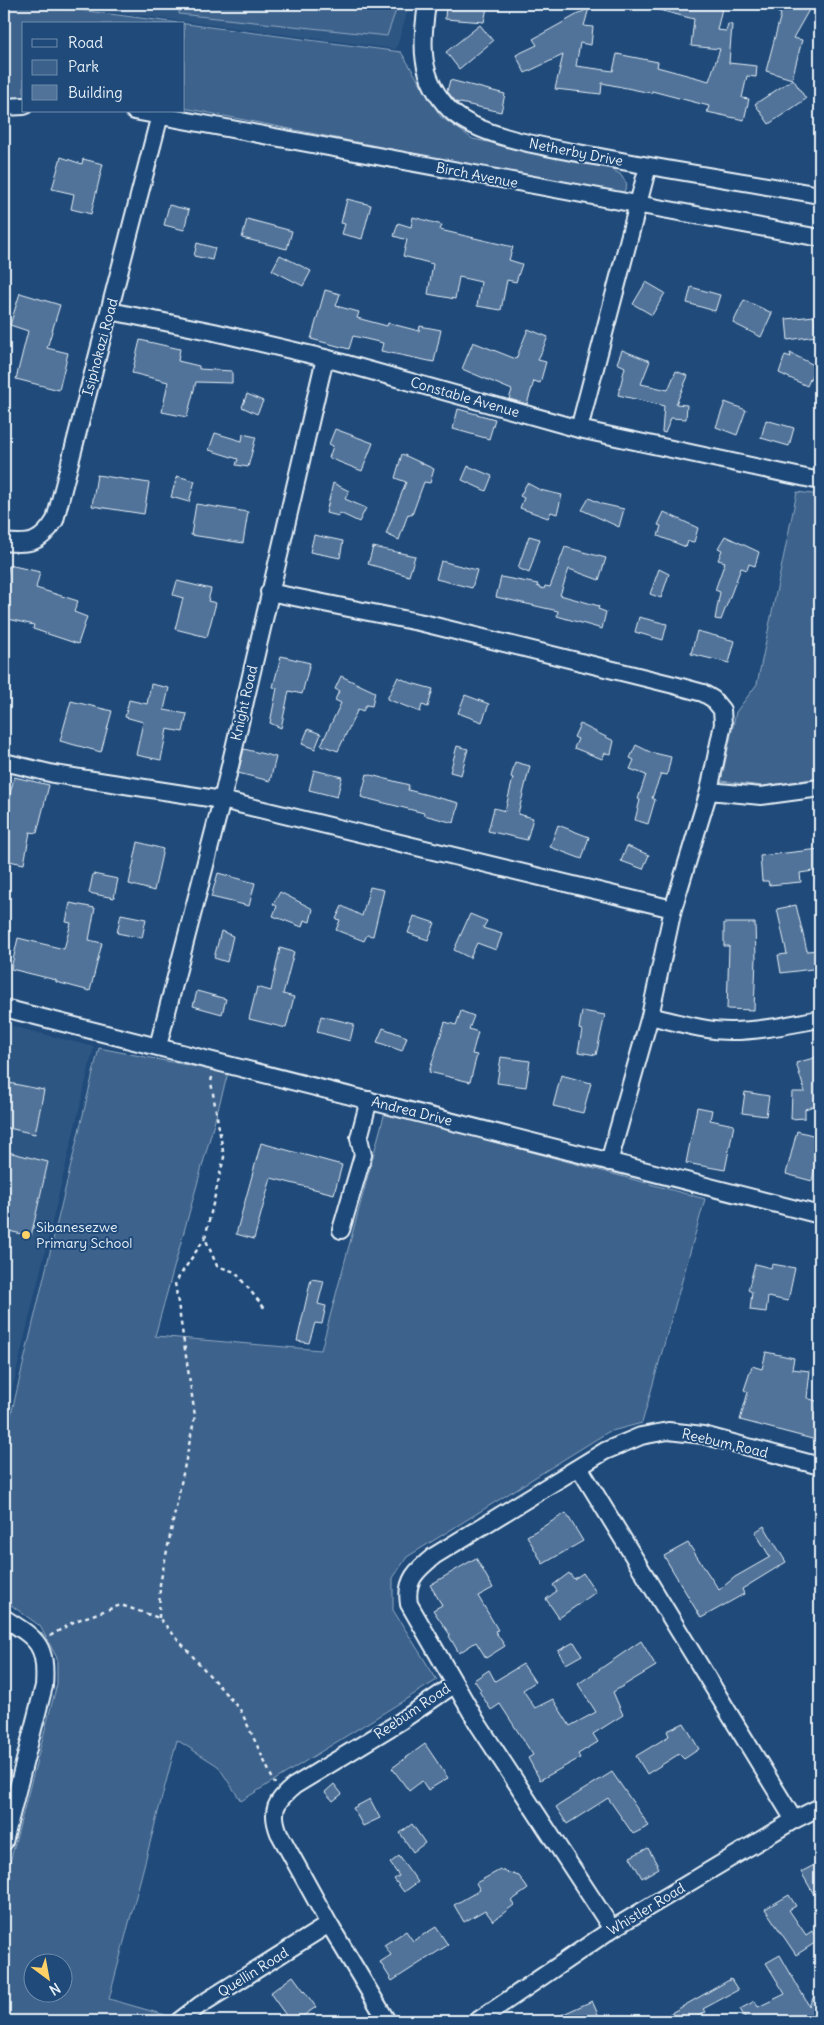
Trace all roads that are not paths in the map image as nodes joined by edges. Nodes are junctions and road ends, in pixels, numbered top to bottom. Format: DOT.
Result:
graph roads {
  1 [pos="427,4"];
  2 [pos="22,106"];
  3 [pos="4,107"];
  4 [pos="140,112"];
  5 [pos="160,115"];
  6 [pos="648,166"];
  7 [pos="820,194"];
  8 [pos="636,205"];
  9 [pos="820,238"];
  10 [pos="110,311"];
  11 [pos="325,358"];
  12 [pos="580,428"];
  13 [pos="820,481"];
  14 [pos="4,542"];
  15 [pos="269,592"];
  16 [pos="4,762"];
  17 [pos="820,788"];
  18 [pos="709,791"];
  19 [pos="222,800"];
  20 [pos="673,909"];
  21 [pos="4,1008"];
  22 [pos="650,1016"];
  23 [pos="820,1019"];
  24 [pos="158,1046"];
  25 [pos="369,1100"];
  26 [pos="609,1162"];
  27 [pos="820,1215"];
  28 [pos="341,1230"];
  29 [pos="820,1466"];
  30 [pos="579,1467"];
  31 [pos="4,1618"];
  32 [pos="455,1684"];
  33 [pos="820,1807"];
  34 [pos="794,1820"];
  35 [pos="4,1842"];
  36 [pos="329,1924"];
  37 [pos="612,1929"];
  38 [pos="179,2021"];
  39 [pos="387,2021"];
  40 [pos="477,2021"];
  1 -- 6 [label="street, Netherby Drive"];
  2 -- 3 [label="street"];
  4 -- 5 [label="street, Birch Avenue"];
  5 -- 8 [label="street, Birch Avenue"];
  5 -- 10 [label="street, Isiphokazi Road"];
  6 -- 7 [label="street, Netherby Drive"];
  6 -- 8 [label="street"];
  8 -- 9 [label="street, Birch Avenue"];
  8 -- 12 [label="street"];
  10 -- 11 [label="street, Constable Avenue"];
  10 -- 14 [label="street, Isiphokazi Road"];
  11 -- 12 [label="street, Constable Avenue"];
  11 -- 15 [label="street, Knight Road"];
  12 -- 13 [label="street, Constable Avenue"];
  15 -- 18 [label="street"];
  15 -- 19 [label="street, Knight Road"];
  16 -- 19 [label="street"];
  17 -- 18 [label="street"];
  18 -- 20 [label="street"];
  19 -- 20 [label="street"];
  19 -- 24 [label="street, Knight Road"];
  20 -- 22 [label="street"];
  21 -- 24 [label="street, Andrea Drive"];
  22 -- 23 [label="street"];
  22 -- 26 [label="street"];
  24 -- 25 [label="street, Andrea Drive"];
  25 -- 26 [label="street, Andrea Drive"];
  25 -- 28 [label="street"];
  26 -- 27 [label="street, Andrea Drive"];
  29 -- 30 [label="street, Reebum Road"];
  30 -- 32 [label="street, Reebum Road"];
  30 -- 34 [label="street"];
  31 -- 35 [label="street"];
  32 -- 36 [label="street, Reebum Road"];
  32 -- 37 [label="street"];
  33 -- 34 [label="street, Whistler Road"];
  34 -- 37 [label="street, Whistler Road"];
  36 -- 38 [label="street, Quellin Road"];
  36 -- 39 [label="street"];
  37 -- 40 [label="street, Whistler Road"];
}
